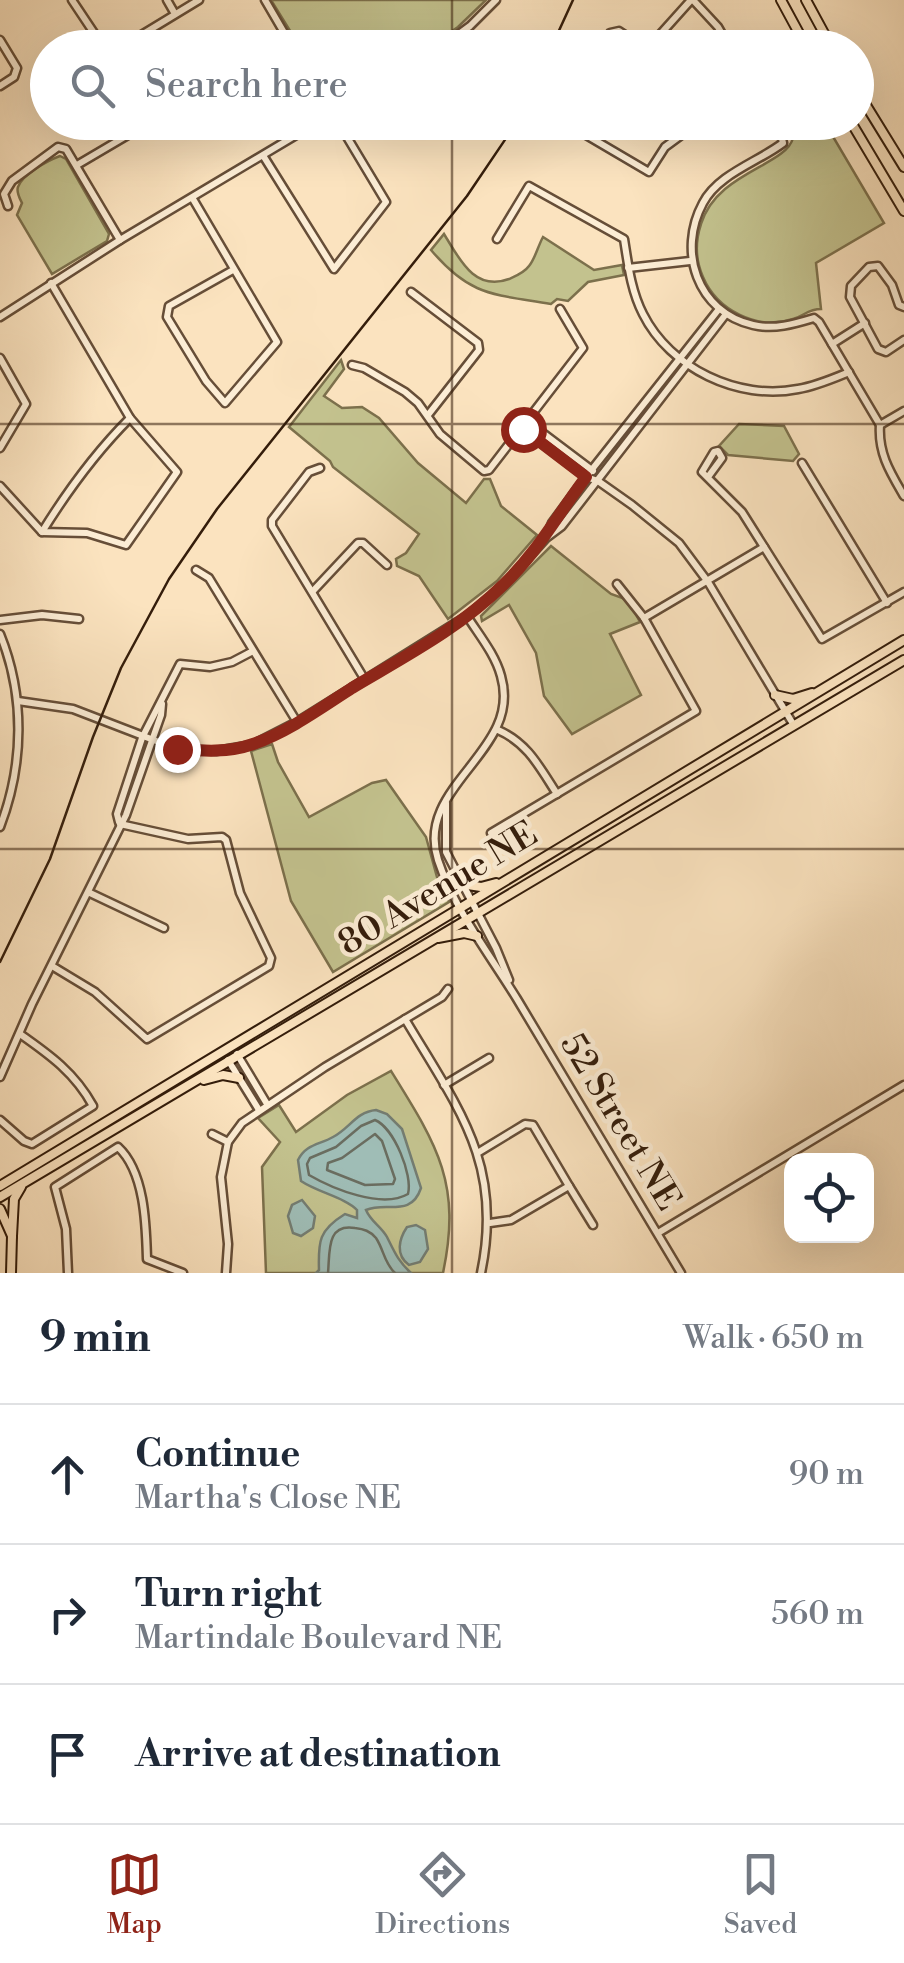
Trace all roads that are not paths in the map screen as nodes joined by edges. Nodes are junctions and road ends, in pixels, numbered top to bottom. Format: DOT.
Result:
graph roads {
  1 [pos="72,0"];
  2 [pos="167,0"];
  3 [pos="199,0"];
  4 [pos="265,0"];
  5 [pos="496,0"];
  6 [pos="692,0"];
  7 [pos="781,0"];
  8 [pos="806,0"];
  9 [pos="175,14"];
  10 [pos="92,30"];
  11 [pos="149,30"];
  12 [pos="283,30"];
  13 [pos="465,30"];
  14 [pos="663,30"];
  15 [pos="720,30"];
  16 [pos="797,30"];
  17 [pos="822,30"];
  18 [pos="0,40"];
  19 [pos="0,86"];
  20 [pos="874,118"];
  21 [pos="119,140"];
  22 [pos="290,140"];
  23 [pos="349,140"];
  24 [pos="594,140"];
  25 [pos="675,140"];
  26 [pos="782,140"];
  27 [pos="862,140"];
  28 [pos="264,157"];
  29 [pos="77,165"];
  30 [pos="904,168"];
  31 [pos="193,199"];
  32 [pos="8,206"];
  33 [pos="904,211"];
  34 [pos="497,239"];
  35 [pos="120,240"];
  36 [pos="690,261"];
  37 [pos="628,268"];
  38 [pos="234,270"];
  39 [pos="51,284"];
  40 [pos="412,292"];
  41 [pos="904,307"];
  42 [pos="560,308"];
  43 [pos="723,312"];
  44 [pos="0,317"];
  45 [pos="865,323"];
  46 [pos="904,340"];
  47 [pos="832,344"];
  48 [pos="0,358"];
  49 [pos="679,360"];
  50 [pos="352,365"];
  51 [pos="687,365"];
  52 [pos="848,372"];
  53 [pos="904,411"];
  54 [pos="428,415"];
  55 [pos="130,418"];
  56 [pos="526,425"];
  57 [pos="880,425"];
  58 [pos="0,448"];
  59 [pos="802,463"];
  60 [pos="320,468"];
  61 [pos="589,473"];
  62 [pos="708,477"];
  63 [pos="598,481"];
  64 [pos="0,486"];
  65 [pos="904,496"];
  66 [pos="42,532"];
  67 [pos="546,538"];
  68 [pos="764,547"];
  69 [pos="387,565"];
  70 [pos="196,570"];
  71 [pos="708,582"];
  72 [pos="616,584"];
  73 [pos="313,592"];
  74 [pos="904,592"];
  75 [pos="887,603"];
  76 [pos="467,616"];
  77 [pos="644,618"];
  78 [pos="79,619"];
  79 [pos="0,620"];
  80 [pos="0,634"];
  81 [pos="904,640"];
  82 [pos="253,651"];
  83 [pos="904,660"];
  84 [pos="365,680"];
  85 [pos="830,686"];
  86 [pos="775,695"];
  87 [pos="18,702"];
  88 [pos="162,704"];
  89 [pos="786,713"];
  90 [pos="297,722"];
  91 [pos="793,724"];
  92 [pos="498,730"];
  93 [pos="142,738"];
  94 [pos="151,741"];
  95 [pos="557,794"];
  96 [pos="446,801"];
  97 [pos="120,824"];
  98 [pos="0,827"];
  99 [pos="491,833"];
  100 [pos="510,878"];
  101 [pos="461,884"];
  102 [pos="90,894"];
  103 [pos="470,901"];
  104 [pos="461,907"];
  105 [pos="477,912"];
  106 [pos="467,917"];
  107 [pos="164,928"];
  108 [pos="477,936"];
  109 [pos="429,940"];
  110 [pos="52,966"];
  111 [pos="448,989"];
  112 [pos="515,997"];
  113 [pos="405,1019"];
  114 [pos="20,1034"];
  115 [pos="227,1049"];
  116 [pos="233,1058"];
  117 [pos="489,1058"];
  118 [pos="0,1077"];
  119 [pos="239,1078"];
  120 [pos="904,1085"];
  121 [pos="186,1086"];
  122 [pos="444,1086"];
  123 [pos="268,1104"];
  124 [pos="259,1110"];
  125 [pos="0,1120"];
  126 [pos="212,1134"];
  127 [pos="228,1142"];
  128 [pos="479,1152"];
  129 [pos="0,1182"];
  130 [pos="22,1185"];
  131 [pos="569,1186"];
  132 [pos="0,1198"];
  133 [pos="0,1209"];
  134 [pos="490,1223"];
  135 [pos="593,1225"];
  136 [pos="658,1233"];
  137 [pos="12,1236"];
  138 [pos="11,1273"];
  139 [pos="68,1273"];
  140 [pos="184,1273"];
  141 [pos="226,1273"];
  142 [pos="481,1273"];
  143 [pos="681,1273"];
  1 -- 10 [label="street"];
  2 -- 9 [label="street"];
  3 -- 9 [label="street"];
  4 -- 12 [label="street"];
  5 -- 13 [label="street"];
  6 -- 14 [label="street"];
  6 -- 15 [label="street"];
  7 -- 16 [label="main road"];
  8 -- 17 [label="main road"];
  9 -- 11 [label="street"];
  18 -- 19 [label="street"];
  20 -- 30 [label="main road"];
  21 -- 29 [label="street"];
  22 -- 28 [label="street"];
  23 -- 28 [label="street"];
  24 -- 25 [label="street"];
  26 -- 36 [label="street"];
  27 -- 33 [label="main road"];
  28 -- 31 [label="street"];
  29 -- 32 [label="street"];
  29 -- 35 [label="street"];
  31 -- 35 [label="street"];
  31 -- 38 [label="street"];
  34 -- 37 [label="street"];
  35 -- 39 [label="street"];
  36 -- 37 [label="street"];
  36 -- 43 [label="street"];
  37 -- 49 [label="street"];
  38 -- 38 [label="street"];
  39 -- 44 [label="street"];
  39 -- 55 [label="street"];
  40 -- 54 [label="street"];
  41 -- 45 [label="street"];
  42 -- 56 [label="street"];
  43 -- 47 [label="street"];
  43 -- 49 [label="street"];
  43 -- 51 [label="street"];
  45 -- 46 [label="street"];
  45 -- 47 [label="street"];
  47 -- 52 [label="street"];
  48 -- 58 [label="street"];
  49 -- 51 [label="street"];
  49 -- 61 [label="street"];
  50 -- 54 [label="street"];
  51 -- 52 [label="street"];
  51 -- 63 [label="street"];
  52 -- 57 [label="street"];
  53 -- 57 [label="street"];
  54 -- 56 [label="street"];
  55 -- 66 [label="street"];
  55 -- 66 [label="street"];
  56 -- 61 [label="street"];
  57 -- 65 [label="street"];
  59 -- 75 [label="street"];
  60 -- 73 [label="street"];
  61 -- 63 [label="street"];
  61 -- 67 [label="street"];
  62 -- 68 [label="street"];
  63 -- 67 [label="street"];
  63 -- 71 [label="street"];
  64 -- 66 [label="street"];
  67 -- 76 [label="street"];
  68 -- 71 [label="street"];
  68 -- 75 [label="street"];
  69 -- 73 [label="street"];
  70 -- 82 [label="street"];
  71 -- 77 [label="street"];
  71 -- 86 [label="street"];
  72 -- 77 [label="street"];
  73 -- 84 [label="street"];
  74 -- 75 [label="street"];
  76 -- 84 [label="street"];
  76 -- 92 [label="street"];
  77 -- 95 [label="street"];
  78 -- 79 [label="street"];
  80 -- 87 [label="street"];
  81 -- 85 [label="main road, 80 Avenue NE"];
  82 -- 88 [label="street"];
  82 -- 90 [label="street"];
  83 -- 91 [label="main road, 80 Avenue NE"];
  84 -- 90 [label="street"];
  85 -- 86 [label="main road"];
  85 -- 89 [label="main road, 80 Avenue NE"];
  86 -- 89 [label="street"];
  87 -- 93 [label="street"];
  87 -- 98 [label="street"];
  88 -- 93 [label="street"];
  88 -- 94 [label="street"];
  89 -- 91 [label="street"];
  89 -- 100 [label="main road, 80 Avenue NE"];
  90 -- 94 [label="street"];
  91 -- 105 [label="main road, 80 Avenue NE"];
  92 -- 95 [label="street"];
  92 -- 96 [label="street"];
  93 -- 94 [label="street"];
  93 -- 97 [label="street"];
  94 -- 97 [label="street"];
  95 -- 99 [label="street"];
  96 -- 101 [label="street, 52 Street NE"];
  96 -- 104 [label="street, 52 Street NE"];
  97 -- 102 [label="street"];
  97 -- 110 [label="street"];
  100 -- 101 [label="main road"];
  100 -- 103 [label="main road, 80 Avenue NE"];
  101 -- 103 [label="street, 52 Street NE"];
  102 -- 107 [label="street"];
  102 -- 110 [label="street"];
  103 -- 104 [label="main road, 80 Avenue NE"];
  103 -- 105 [label="street, 52 Street NE"];
  104 -- 106 [label="street, 52 Street NE"];
  104 -- 115 [label="main road, 80 Avenue NE"];
  105 -- 106 [label="main road, 80 Avenue NE"];
  105 -- 112 [label="street, 52 Street NE"];
  106 -- 108 [label="street, 52 Street NE"];
  106 -- 109 [label="main road, 80 Avenue NE"];
  108 -- 109 [label="main road"];
  108 -- 112 [label="street, 52 Street NE"];
  109 -- 116 [label="main road, 80 Avenue NE"];
  110 -- 114 [label="street"];
  111 -- 113 [label="street"];
  112 -- 136 [label="street, 52 Street NE"];
  113 -- 122 [label="street"];
  113 -- 123 [label="street"];
  114 -- 118 [label="street"];
  114 -- 125 [label="street"];
  115 -- 116 [label="street"];
  115 -- 129 [label="main road, 80 Avenue NE"];
  116 -- 119 [label="street"];
  116 -- 121 [label="main road, 80 Avenue NE"];
  116 -- 123 [label="street"];
  117 -- 122 [label="street"];
  119 -- 121 [label="main road"];
  119 -- 124 [label="street"];
  120 -- 136 [label="street"];
  121 -- 130 [label="main road, 80 Avenue NE"];
  122 -- 128 [label="street"];
  123 -- 124 [label="street"];
  124 -- 127 [label="street"];
  126 -- 127 [label="street"];
  127 -- 141 [label="street"];
  128 -- 131 [label="street"];
  128 -- 134 [label="street"];
  130 -- 132 [label="main road, 80 Avenue NE"];
  130 -- 137 [label="main road"];
  131 -- 134 [label="street"];
  131 -- 135 [label="street"];
  133 -- 137 [label="main road"];
  134 -- 142 [label="street"];
  136 -- 143 [label="street, 52 Street NE"];
  137 -- 138 [label="main road"];
  139 -- 140 [label="street"];
}
